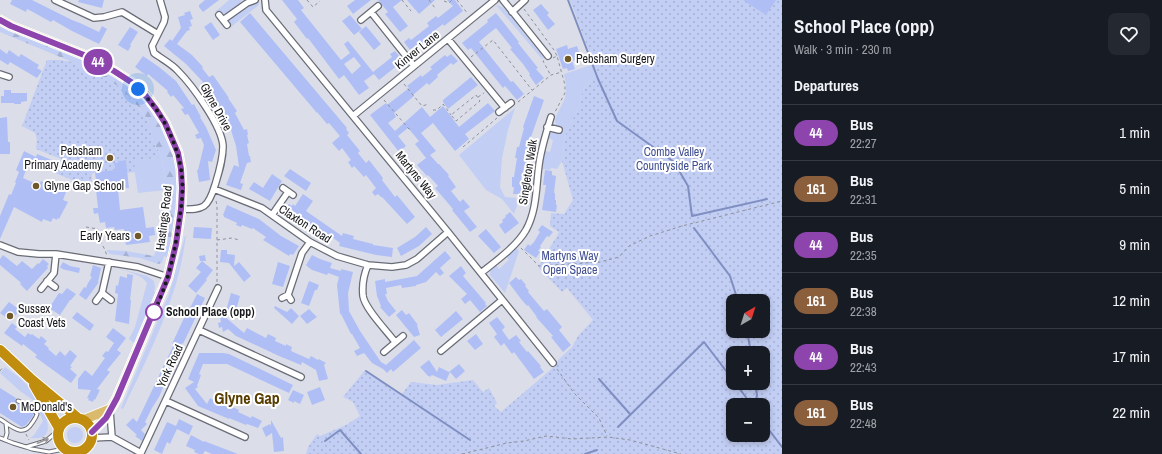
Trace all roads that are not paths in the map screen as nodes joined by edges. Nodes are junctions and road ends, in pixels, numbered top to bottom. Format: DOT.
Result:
graph roads {
  1 [pos="55,0"];
  2 [pos="160,0"];
  3 [pos="255,0"];
  4 [pos="265,0"];
  5 [pos="495,0"];
  6 [pos="503,0"];
  7 [pos="523,2"];
  8 [pos="378,6"];
  9 [pos="370,12"];
  10 [pos="512,12"];
  11 [pos="0,20"];
  12 [pos="361,20"];
  13 [pos="227,25"];
  14 [pos="158,34"];
  15 [pos="448,39"];
  16 [pos="548,56"];
  17 [pos="414,66"];
  18 [pos="0,74"];
  19 [pos="9,77"];
  20 [pos="511,103"];
  21 [pos="505,108"];
  22 [pos="500,114"];
  23 [pos="353,116"];
  24 [pos="550,117"];
  25 [pos="547,127"];
  26 [pos="559,130"];
  27 [pos="283,188"];
  28 [pos="214,189"];
  29 [pos="181,209"];
  30 [pos="272,215"];
  31 [pos="448,232"];
  32 [pos="310,242"];
  33 [pos="0,245"];
  34 [pos="56,254"];
  35 [pos="109,262"];
  36 [pos="368,265"];
  37 [pos="481,273"];
  38 [pos="168,277"];
  39 [pos="47,281"];
  40 [pos="56,287"];
  41 [pos="218,288"];
  42 [pos="41,289"];
  43 [pos="102,293"];
  44 [pos="282,298"];
  45 [pos="111,300"];
  46 [pos="502,300"];
  47 [pos="96,301"];
  48 [pos="199,330"];
  49 [pos="403,336"];
  50 [pos="395,342"];
  51 [pos="451,343"];
  52 [pos="456,349"];
  53 [pos="0,350"];
  54 [pos="441,351"];
  55 [pos="384,352"];
  56 [pos="553,362"];
  57 [pos="301,377"];
  58 [pos="30,378"];
  59 [pos="18,401"];
  60 [pos="166,401"];
  61 [pos="110,409"];
  62 [pos="0,419"];
  63 [pos="81,419"];
  64 [pos="6,423"];
  65 [pos="15,429"];
  66 [pos="58,430"];
  67 [pos="7,433"];
  68 [pos="91,437"];
  69 [pos="245,437"];
  70 [pos="0,438"];
  71 [pos="112,438"];
  72 [pos="5,440"];
  73 [pos="26,446"];
  74 [pos="66,451"];
  75 [pos="93,454"];
  1 -- 14 [label="street"];
  2 -- 14 [label="street, Glyne Drive"];
  3 -- 13 [label="street"];
  4 -- 23 [label="street, Martyns Way"];
  5 -- 15 [label="street, Kinver Lane"];
  6 -- 10 [label="street"];
  7 -- 10 [label="street"];
  8 -- 9 [label="street"];
  9 -- 12 [label="street"];
  9 -- 17 [label="street"];
  10 -- 16 [label="street"];
  11 -- 29 [label="main road, Hastings Road"];
  14 -- 28 [label="street, Glyne Drive"];
  15 -- 17 [label="street, Kinver Lane"];
  15 -- 21 [label="street"];
  17 -- 23 [label="street, Kinver Lane"];
  18 -- 19 [label="street"];
  20 -- 21 [label="street"];
  21 -- 22 [label="street"];
  23 -- 31 [label="street, Martyns Way"];
  24 -- 25 [label="street, Singleton Walk"];
  25 -- 26 [label="street, Singleton Walk"];
  25 -- 37 [label="street, Singleton Walk"];
  27 -- 30 [label="street"];
  28 -- 29 [label="street, Glyne Drive"];
  28 -- 30 [label="street, Claxton Road"];
  29 -- 38 [label="main road, Hastings Road"];
  30 -- 32 [label="street, Claxton Road"];
  31 -- 36 [label="street, Claxton Road"];
  31 -- 37 [label="street, Martyns Way"];
  32 -- 36 [label="street, Claxton Road"];
  32 -- 44 [label="street"];
  33 -- 34 [label="street"];
  34 -- 35 [label="street"];
  34 -- 39 [label="street"];
  35 -- 38 [label="street"];
  35 -- 43 [label="street"];
  36 -- 50 [label="street"];
  37 -- 46 [label="street, Martyns Way"];
  38 -- 61 [label="main road, Hastings Road"];
  39 -- 40 [label="street"];
  39 -- 42 [label="street"];
  41 -- 48 [label="street, York Road"];
  43 -- 45 [label="street"];
  43 -- 47 [label="street"];
  46 -- 51 [label="street"];
  46 -- 56 [label="street, Martyns Way"];
  48 -- 57 [label="street"];
  48 -- 60 [label="street, York Road"];
  49 -- 50 [label="street"];
  50 -- 55 [label="street"];
  51 -- 52 [label="street"];
  51 -- 54 [label="street"];
  53 -- 58 [label="highway"];
  58 -- 63 [label="highway"];
  58 -- 66 [label="highway"];
  59 -- 65 [label="lane"];
  60 -- 69 [label="street"];
  60 -- 71 [label="street, York Road"];
  61 -- 63 [label="main road"];
  61 -- 68 [label="main road, Hastings Road"];
  61 -- 71 [label="street"];
  62 -- 64 [label="lane"];
  63 -- 66 [label="highway"];
  63 -- 68 [label="highway"];
  64 -- 65 [label="lane"];
  64 -- 67 [label="lane"];
  65 -- 67 [label="lane"];
  73 -- 66 [label="lane, one-way"];
  66 -- 74 [label="highway"];
  67 -- 72 [label="lane"];
  68 -- 71 [label="street"];
  68 -- 74 [label="highway"];
  68 -- 75 [label="highway"];
  70 -- 72 [label="lane"];
  72 -- 73 [label="lane"];
  73 -- 74 [label="lane"];
}
